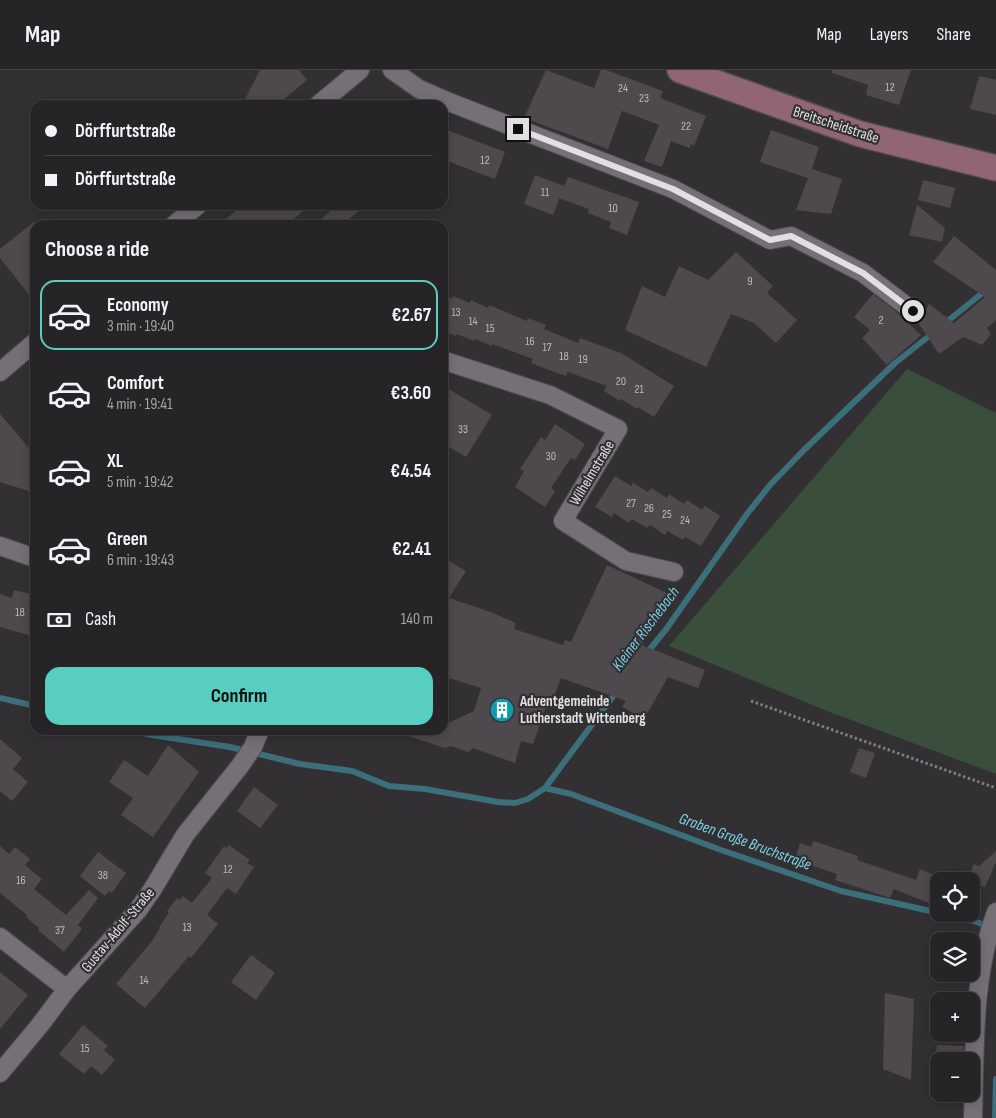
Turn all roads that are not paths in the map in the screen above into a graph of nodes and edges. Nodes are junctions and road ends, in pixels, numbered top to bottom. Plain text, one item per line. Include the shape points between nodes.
1 (360, 70) edge
2 (392, 70) edge
3 (680, 70) edge
4 (324, 100) edge
5 (445, 100) edge
6 (448, 101) edge
7 (996, 168) edge
8 (192, 210) edge
9 (180, 220) edge
10 (913, 311) dead end
11 (30, 346) edge
12 (448, 362) edge
13 (0, 372) edge
14 (0, 546) edge
15 (30, 556) edge
16 (674, 572) dead end
17 (258, 735) edge
18 (993, 921) edge
19 (0, 937) edge
20 (66, 989) junction
21 (0, 1073) edge
22 (973, 1118) edge

1 - 4 street
2 - 5 street via 419,90
3 - 7 street, Breitscheidstraße via 860,134
6 - 10 street via 673,189 770,240 791,236 863,273
8 - 9 street
11 - 13 street
12 - 16 street, Wilhelmstraße via 550,395 618,429 563,521 626,561
14 - 15 street
17 - 20 street, Gustav-Adolf-Straße via 240,766 185,835 138,910
18 - 22 street via 978,997
19 - 20 street
20 - 21 street, Gustav-Adolf-Straße

